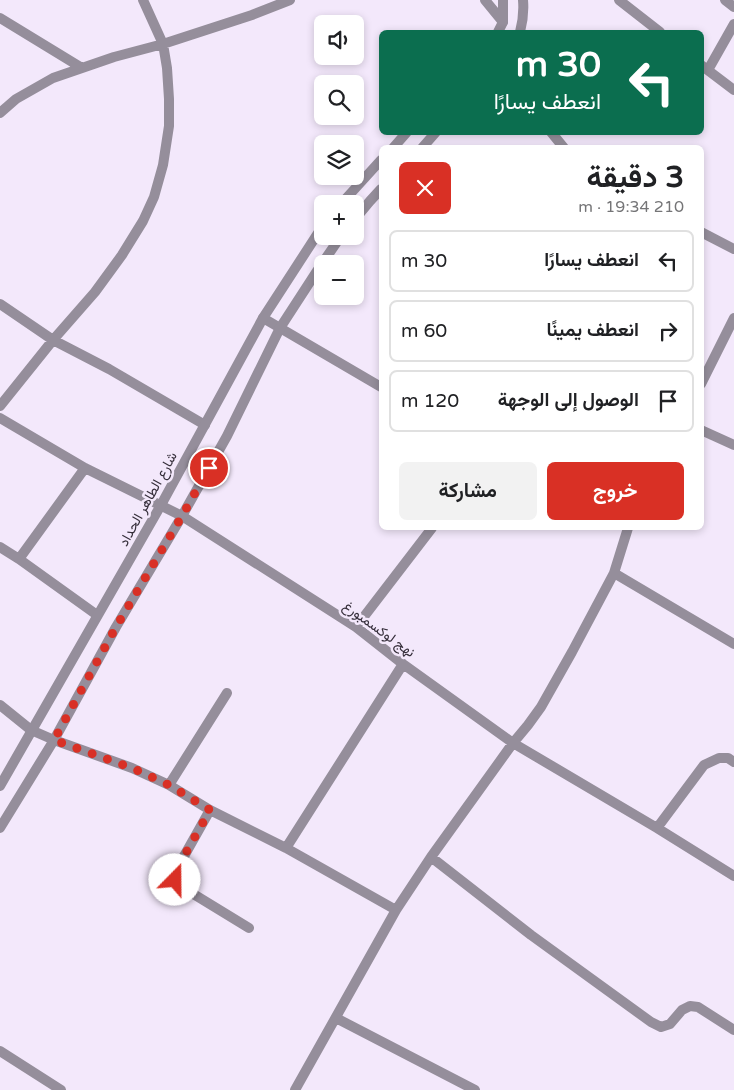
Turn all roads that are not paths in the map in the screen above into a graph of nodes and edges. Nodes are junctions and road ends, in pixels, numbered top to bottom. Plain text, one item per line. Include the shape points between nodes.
1 (144, 0) edge
2 (290, 0) edge
3 (485, 0) edge
4 (503, 0) edge
5 (523, 0) edge
6 (619, 0) edge
7 (725, 0) edge
8 (734, 7) edge
9 (0, 18) edge
10 (503, 22) junction
11 (734, 24) edge
12 (499, 30) edge
13 (521, 30) edge
14 (657, 30) edge
15 (163, 44) junction
16 (704, 67) edge
17 (82, 68) junction
18 (734, 90) edge
19 (0, 113) edge
20 (404, 135) edge
21 (433, 135) edge
22 (553, 135) edge
23 (396, 145) edge
24 (425, 145) edge
25 (562, 145) edge
26 (379, 162) edge
27 (379, 191) edge
28 (349, 195) edge
29 (364, 208) edge
30 (704, 234) edge
31 (314, 238) edge
32 (336, 245) edge
33 (734, 249) edge
34 (0, 304) edge
35 (263, 318) junction
36 (734, 318) edge
37 (280, 328) junction
38 (53, 340) junction
39 (704, 378) edge
40 (379, 386) edge
41 (0, 406) edge
42 (0, 418) edge
43 (205, 425) junction
44 (704, 431) edge
45 (734, 444) edge
46 (85, 468) junction
47 (161, 505) junction
48 (182, 516) junction
49 (430, 530) edge
50 (627, 530) edge
51 (0, 547) edge
52 (19, 559) junction
53 (614, 573) junction
54 (97, 615) junction
55 (356, 628) junction
56 (734, 644) edge
57 (404, 664) junction
58 (227, 693) dead end
59 (0, 705) edge
60 (32, 730) junction
61 (54, 740) junction
62 (513, 743) junction
63 (734, 762) edge
64 (169, 785) junction
65 (0, 786) edge
66 (210, 810) junction
67 (0, 828) edge
68 (656, 828) junction
69 (286, 848) junction
70 (431, 857) junction
71 (734, 876) edge
72 (396, 910) junction
73 (249, 928) dead end
74 (336, 1018) junction
75 (734, 1030) edge
76 (0, 1051) edge
77 (61, 1090) edge
78 (295, 1090) edge
79 (475, 1090) edge

1 - 15 street
2 - 15 street
3 - 10 street
4 - 10 street
5 - 13 street
6 - 14 street
7 - 8 street
9 - 17 street
10 - 12 street
11 - 16 street
15 - 17 street
15 - 38 street via 169,126 154,197 143,221 96,292
16 - 18 street
17 - 19 street via 53,78 16,99
20 - 23 street
21 - 24 street
22 - 25 street
26 - 28 street
27 - 29 street
30 - 33 street
31 - 35 street, شارع الطاهر الحداد
32 - 37 street
34 - 38 street
35 - 37 street
35 - 43 street, شارع الطاهر الحداد
36 - 39 street
37 - 40 street
37 - 48 street
38 - 41 street
38 - 43 street
42 - 46 street, نهج لوكسمبورغ
43 - 47 street, شارع الطاهر الحداد
44 - 45 street
46 - 47 street, نهج لوكسمبورغ
46 - 52 street
47 - 48 street, نهج لوكسمبورغ
47 - 54 street, شارع الطاهر الحداد
48 - 55 street, نهج لوكسمبورغ
48 - 61 street
49 - 55 street
50 - 53 street
51 - 52 street
52 - 54 street
53 - 56 street
53 - 62 street via 541,706
54 - 60 street, شارع الطاهر الحداد
55 - 57 street, نهج لوكسمبورغ
57 - 62 street, نهج لوكسمبورغ
57 - 69 street
58 - 64 street
59 - 60 street
60 - 61 street
60 - 65 street, شارع الطاهر الحداد
61 - 64 street
61 - 67 street
62 - 68 street, نهج لوكسمبورغ
62 - 70 street
63 - 68 street via 718,758 704,765
64 - 66 street
66 - 69 street
66 - 73 street via 174,874 175,880
68 - 71 street, نهج لوكسمبورغ
69 - 72 street
70 - 72 street
70 - 75 street via 651,1022 661,1027 670,1024 690,1006
72 - 74 street
74 - 78 street
74 - 79 street
76 - 77 street

